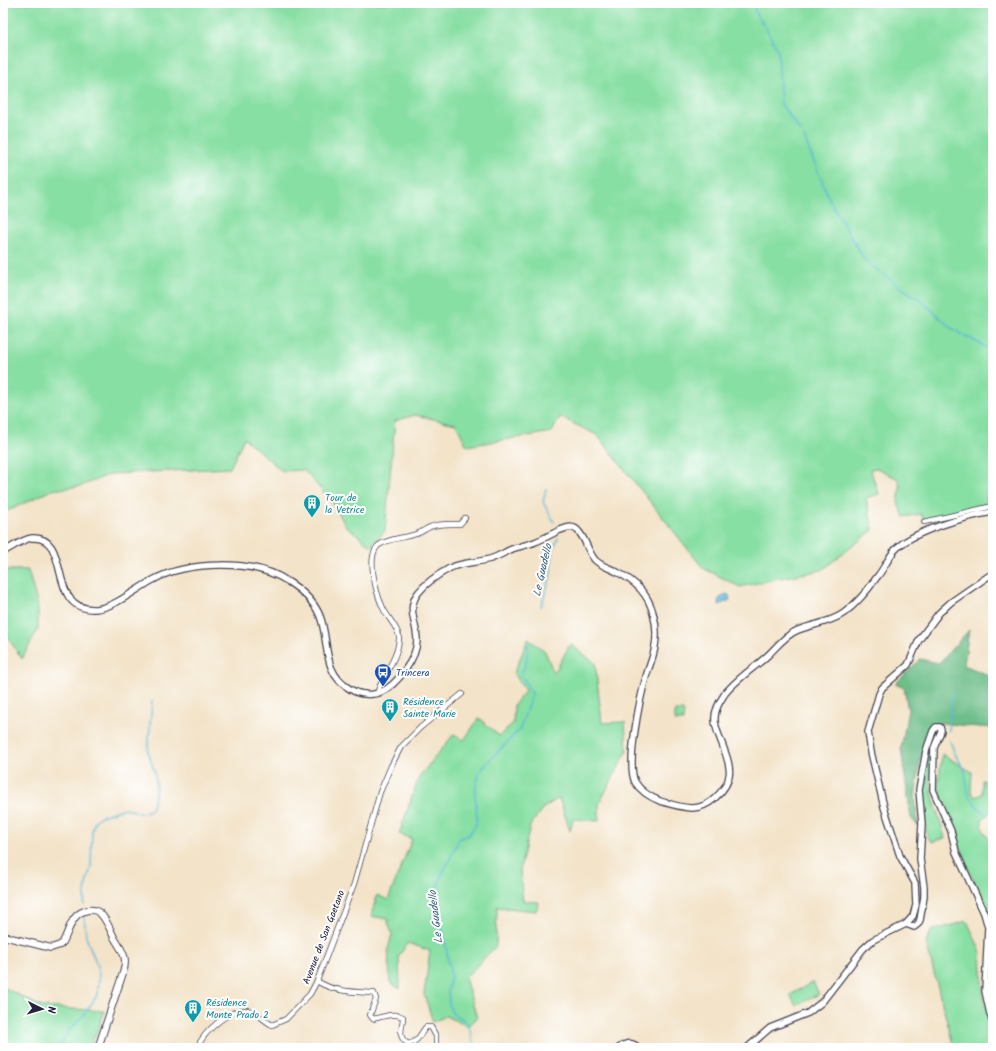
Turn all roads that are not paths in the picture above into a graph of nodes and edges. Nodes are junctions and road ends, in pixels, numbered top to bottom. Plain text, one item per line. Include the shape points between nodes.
1 (993, 506) edge
2 (993, 512) edge
3 (465, 518) dead end
4 (924, 522) dead end
5 (3, 552) edge
6 (993, 573) edge
7 (377, 694) junction
8 (462, 694) dead end
9 (906, 924) junction
10 (3, 936) edge
11 (317, 981) junction
12 (993, 1022) edge
13 (98, 1048) edge
14 (197, 1048) edge
15 (436, 1048) edge
16 (461, 1048) edge
17 (469, 1048) edge
18 (619, 1048) edge
19 (639, 1048) edge
20 (747, 1048) edge

1 - 4 street
2 - 7 street via 942,525 907,540 894,551 876,579 850,608 838,617 789,636 726,691 714,720 729,762 729,779 725,789 710,803 700,808 688,809 653,798 644,793 633,777 636,727 645,679 655,650 654,615 647,597 637,585 593,558 575,527 561,529 540,541 516,547 492,559 458,565 446,570 419,590 411,611 417,638 416,650 401,674
3 - 7 street via 460,524 430,527 418,534 391,540 374,550 372,558 375,585 387,617 399,637 395,654
5 - 7 street via 29,538 39,538 48,543 56,553 67,596 76,605 90,609 108,607 164,574 187,568 249,567 274,574 302,592 314,605 321,619 328,664 336,677 344,686 357,692 366,695
6 - 9 street via 951,602 940,613 919,640 908,665 882,688 868,732 884,807 900,856 915,883 916,905 913,916
8 - 11 street, Avenue de San Gaetano via 421,727 401,748 391,766 380,792 354,884
9 - 12 street via 914,927 918,924 924,898 920,859 922,824 919,790 926,751 933,731 940,727 941,731 934,748 933,790 988,927 985,991
9 - 20 street via 873,940 851,963 822,1002 808,1013 770,1028
10 - 13 main road via 51,948 63,942 74,917 89,910 101,913 124,954 125,962
11 - 14 street, Avenue de San Gaetano via 310,994 286,1019 272,1025 252,1011 243,1010 229,1015 215,1025
11 - 15 street via 337,990 374,993 376,999 370,1015 373,1019 395,1014 402,1016 402,1036 404,1042 409,1044 419,1039 426,1027 431,1027 436,1036
16 - 17 street
18 - 19 street via 627,1043 633,1043

